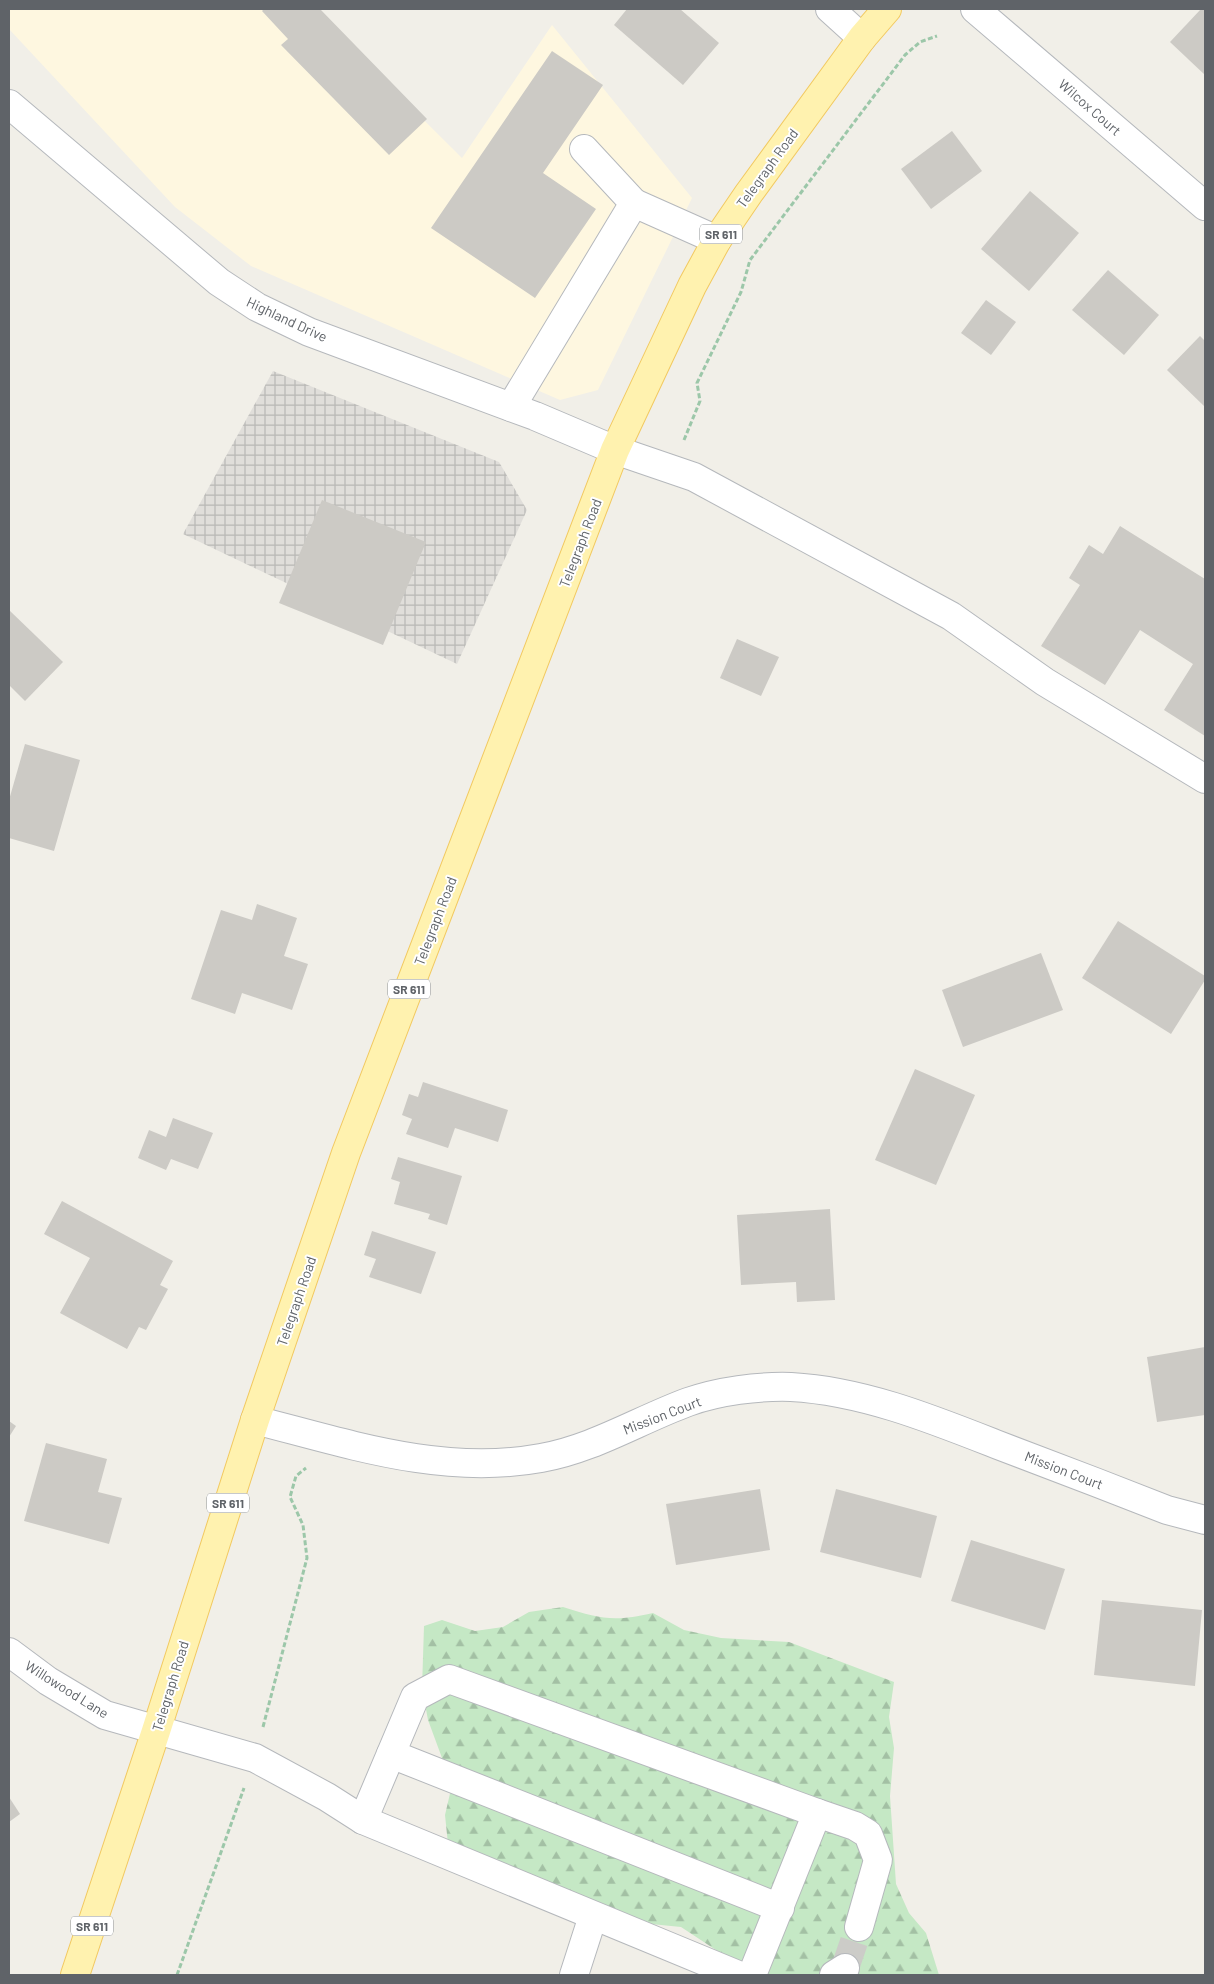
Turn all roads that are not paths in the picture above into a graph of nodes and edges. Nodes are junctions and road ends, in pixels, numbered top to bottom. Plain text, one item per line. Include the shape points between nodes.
1 (830, 9) edge
2 (887, 9) edge
3 (975, 9) edge
4 (862, 38) junction
5 (9, 104) edge
6 (584, 149) dead end
7 (634, 203) junction
8 (1205, 206) edge
9 (717, 240) junction
10 (511, 407) junction
11 (615, 450) junction
12 (1205, 779) edge
13 (254, 1420) junction
14 (1205, 1520) edge
15 (9, 1652) edge
16 (156, 1731) junction
17 (391, 1754) junction
18 (817, 1813) junction
19 (363, 1820) junction
20 (780, 1908) junction
21 (593, 1916) junction
22 (859, 1927) tunnel mouth
23 (75, 1975) edge
24 (574, 1975) edge
25 (738, 1975) edge
26 (752, 1975) edge

1 - 4 street
2 - 4 main road, Telegraph Road / SR 611
3 - 8 street, Wilcox Court
4 - 9 main road, Telegraph Road / SR 611
5 - 10 street, Highland Drive via 219,282 257,307 309,332
6 - 7 street
7 - 9 street
7 - 10 street
9 - 11 main road, Telegraph Road / SR 611
10 - 11 street, Highland Drive
11 - 12 street, Highland Drive via 694,477 951,616 1046,682
11 - 13 main road, Telegraph Road / SR 611 via 346,1154
13 - 14 street, Mission Court via 420,1460 485,1464 542,1458 585,1446 690,1402 739,1390 791,1387 841,1394 926,1417 1167,1510
13 - 16 main road, Telegraph Road / SR 611
15 - 16 street, Willowood Lane via 48,1681 105,1715
16 - 19 street, Willowood Lane via 255,1758
16 - 23 main road, Telegraph Road / SR 611
17 - 18 street via 415,1698 449,1679
17 - 19 street
17 - 20 street
18 - 20 street
18 - 22 street via 868,1834 878,1860
19 - 21 street, Willowood Lane
20 - 26 street
21 - 24 street
21 - 25 street, Willowood Lane

